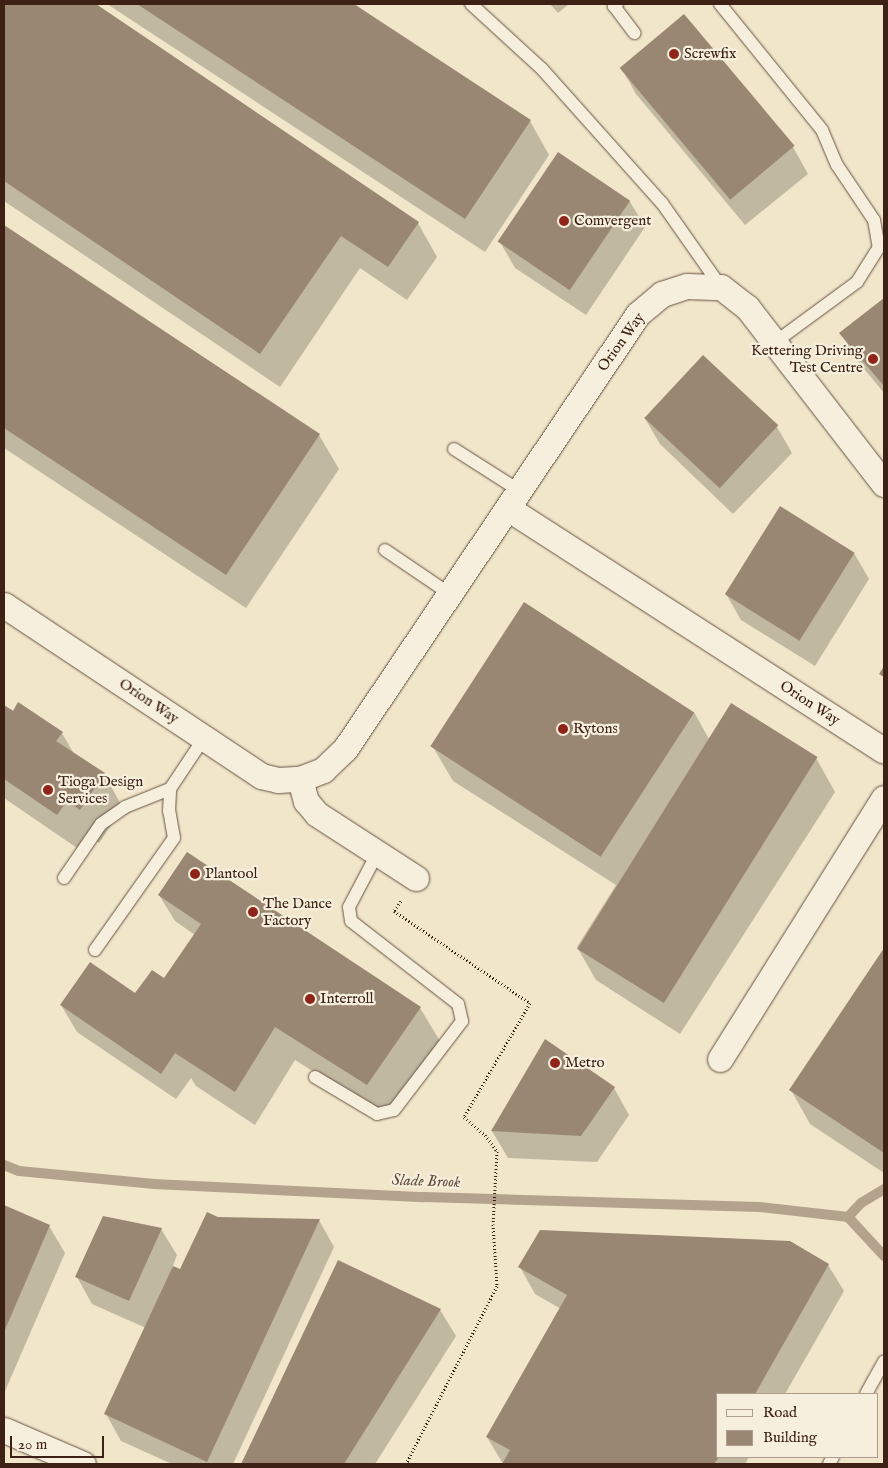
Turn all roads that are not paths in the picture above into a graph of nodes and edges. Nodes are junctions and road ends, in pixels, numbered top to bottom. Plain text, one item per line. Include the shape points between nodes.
1 (471, 4) edge
2 (617, 4) edge
3 (720, 4) edge
4 (634, 33) dead end
5 (882, 247) edge
6 (721, 287) junction
7 (774, 343) junction
8 (454, 449) dead end
9 (884, 484) edge
10 (514, 500) junction
11 (385, 550) dead end
12 (450, 594) junction
13 (4, 605) edge
14 (204, 738) junction
15 (884, 750) edge
16 (300, 780) junction
17 (170, 789) junction
18 (884, 798) edge
19 (378, 852) junction
20 (64, 878) dead end
21 (416, 878) dead end
22 (95, 950) dead end
23 (720, 1059) dead end
24 (315, 1077) dead end
25 (884, 1362) edge
26 (867, 1393) edge
27 (4, 1430) edge
28 (83, 1464) edge

1 - 6 lane via 542,69 662,203
2 - 4 lane via 614,6
3 - 5 lane via 822,130 837,165 874,220
5 - 7 lane via 856,282
6 - 7 street via 747,307
6 - 10 street, Orion Way via 687,286 662,294 638,314
7 - 9 street
8 - 10 lane
10 - 12 street, Orion Way
10 - 15 street, Orion Way
11 - 12 lane
12 - 16 street, Orion Way via 345,749 323,770
13 - 14 street, Orion Way
14 - 16 street, Orion Way via 261,776
14 - 17 lane
16 - 19 street via 306,801 317,814
17 - 20 lane via 125,808 101,824
17 - 22 lane via 169,811 174,838
18 - 23 street
19 - 21 street
19 - 24 lane via 349,907 351,921 458,1004 462,1022 394,1110 378,1114
25 - 26 lane
27 - 28 street

